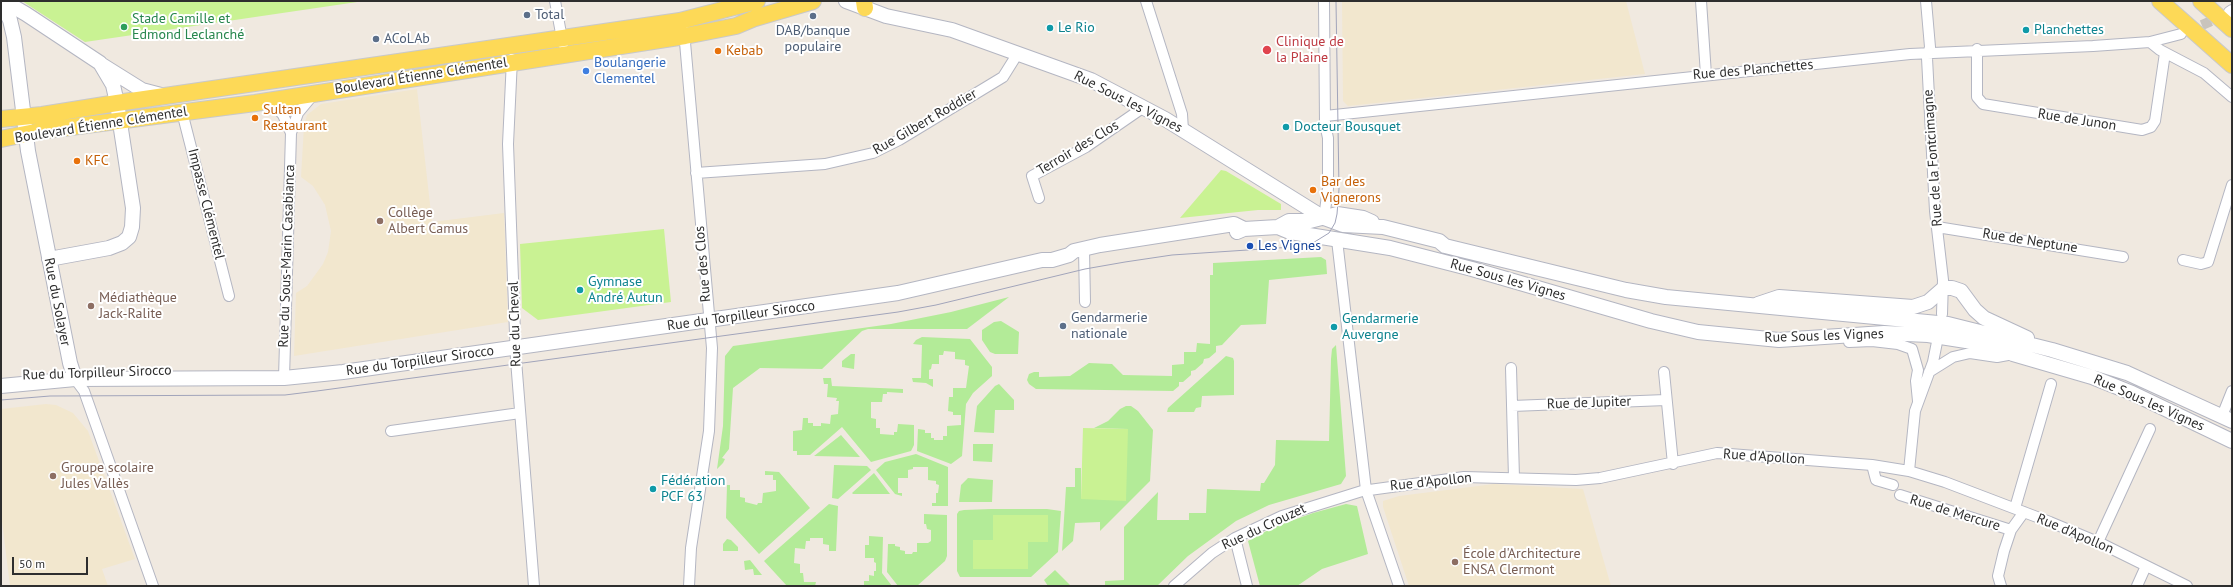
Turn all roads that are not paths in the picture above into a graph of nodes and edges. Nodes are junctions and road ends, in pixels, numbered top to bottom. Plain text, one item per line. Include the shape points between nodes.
1 (555, 1) edge
2 (757, 1) edge
3 (814, 1) edge
4 (846, 1) edge
5 (1146, 1) edge
6 (1324, 1) edge
7 (1701, 1) edge
8 (1926, 1) edge
9 (2160, 1) edge
10 (2201, 1) edge
11 (1, 2) edge
12 (794, 4) edge
13 (864, 5) edge
14 (715, 7) edge
15 (1, 9) edge
16 (683, 20) junction
17 (39, 24) junction
18 (12, 27) junction
19 (2232, 29) edge
20 (2181, 34) tunnel mouth
21 (684, 36) junction
22 (2150, 42) junction
23 (564, 46) junction
24 (1977, 49) junction
25 (1929, 52) junction
26 (1018, 53) junction
27 (2165, 53) junction
28 (511, 54) junction
29 (100, 63) junction
30 (2232, 65) edge
31 (1706, 75) junction
32 (315, 94) junction
33 (164, 96) junction
34 (2232, 97) edge
35 (270, 100) junction
36 (117, 102) junction
37 (1144, 107) junction
38 (182, 112) junction
39 (1325, 116) junction
40 (24, 117) junction
41 (1, 119) edge
42 (119, 120) junction
43 (1183, 130) junction
44 (291, 134) junction
45 (26, 135) junction
46 (1, 139) edge
47 (696, 173) junction
48 (2232, 185) edge
49 (1290, 196) junction
50 (1040, 198) dead end
51 (1324, 218) junction
52 (1284, 224) junction
53 (1383, 227) junction
54 (1937, 227) junction
55 (1337, 240) junction
56 (1079, 250) junction
57 (2124, 257) dead end
58 (49, 259) junction
59 (2183, 260) dead end
60 (1944, 288) junction
61 (229, 296) dead end
62 (1085, 302) dead end
63 (1754, 306) junction
64 (1942, 314) dead end
65 (708, 316) junction
66 (1824, 336) junction
67 (1937, 342) dead end
68 (515, 344) junction
69 (2034, 345) junction
70 (2013, 354) junction
71 (1511, 368) dead end
72 (1664, 372) dead end
73 (1929, 372) junction
74 (284, 374) junction
75 (74, 375) junction
76 (1, 376) edge
77 (2051, 384) dead end
78 (1, 386) edge
79 (2232, 391) edge
80 (1666, 400) junction
81 (1918, 401) junction
82 (1512, 406) junction
83 (520, 413) junction
84 (2227, 419) edge
85 (2150, 429) dead end
86 (391, 431) dead end
87 (2232, 441) edge
88 (1673, 464) junction
89 (1872, 465) junction
90 (1909, 472) junction
91 (1514, 478) junction
92 (1893, 485) dead end
93 (1366, 490) junction
94 (1900, 496) dead end
95 (2019, 510) junction
96 (2011, 530) junction
97 (1235, 538) junction
98 (2098, 542) junction
99 (2146, 566) junction
100 (153, 586) edge
101 (534, 586) edge
102 (689, 586) edge
103 (1174, 586) edge
104 (1247, 586) edge
105 (1399, 586) edge
106 (2001, 586) edge
107 (2137, 586) edge
108 (2187, 586) edge

1 - 23 street
2 - 14 main road, Boulevard Étienne Clémentel
3 - 12 main road, Boulevard Étienne Clémentel
4 - 13 street
5 - 43 street via 1182,114
6 - 39 street
7 - 31 street
8 - 25 street, Rue de la Fontcimagne
9 - 30 main road
10 - 19 main road
11 - 17 street via 8,3
12 - 21 main road, Boulevard Étienne Clémentel via 736,26
13 - 26 street, Rue Sous les Vignes via 915,22 952,30
14 - 16 main road, Boulevard Étienne Clémentel
15 - 18 street, Rue du Solayer via 6,12
16 - 21 street, Rue des Clos
16 - 23 main road, Boulevard Étienne Clémentel
17 - 18 street via 22,19
17 - 29 street
18 - 40 street, Rue du Solayer
20 - 22 street, Rue des Planchettes
21 - 23 main road, Boulevard Étienne Clémentel
21 - 47 street, Rue des Clos
22 - 24 street, Rue des Planchettes
22 - 27 street
23 - 28 main road, Boulevard Étienne Clémentel
24 - 25 street, Rue des Planchettes
24 - 27 street, Rue de Junon via 1977,96 1983,104 2142,130 2151,127 2155,121
25 - 31 street, Rue des Planchettes
25 - 54 street, Rue de la Fontcimagne via 1927,58
26 - 37 street, Rue Sous les Vignes via 1091,80
26 - 47 street, Rue Gilbert Roddier via 1003,77 873,153 825,164
27 - 34 street via 2196,68
28 - 32 main road, Boulevard Étienne Clémentel
28 - 33 main road, Boulevard Étienne Clémentel
28 - 68 street, Rue du Cheval via 508,144
29 - 33 street via 142,90
29 - 36 street via 113,86
31 - 39 street, Rue des Planchettes
32 - 35 main road, Boulevard Étienne Clémentel
32 - 44 street, Rue du Sous-Marin Casabianca via 298,113
33 - 36 main road, Boulevard Étienne Clémentel
35 - 38 main road, Boulevard Étienne Clémentel
35 - 44 street, Rue du Sous-Marin Casabianca via 283,115
36 - 40 main road, Boulevard Étienne Clémentel
36 - 42 street
37 - 43 street, Rue Sous les Vignes
37 - 50 street, Terroir des Clos via 1086,147 1032,176
38 - 42 main road, Boulevard Étienne Clémentel
38 - 61 street, Impasse Clémentel
39 - 51 street via 1328,138 1328,188
40 - 41 main road, Boulevard Étienne Clémentel
40 - 45 street, Rue du Solayer
42 - 45 main road, Boulevard Étienne Clémentel
42 - 58 street via 133,208 129,238 109,248
43 - 49 street, Rue Sous les Vignes
44 - 74 street, Rue du Sous-Marin Casabianca
45 - 46 main road, Boulevard Étienne Clémentel
45 - 58 street, Rue du Solayer
47 - 65 street, Rue des Clos
48 - 59 street via 2208,262 2201,264
49 - 51 street, Rue Sous les Vignes
49 - 52 street via 1294,204
51 - 52 street, Rue du Torpilleur Sirocco
51 - 53 street, Rue Sous les Vignes via 1343,225
51 - 55 street, Rue Sous les Vignes
52 - 55 street, Rue du Torpilleur Sirocco via 1290,232
52 - 56 street, Rue du Torpilleur Sirocco via 1244,229 1234,224
53 - 55 street, Rue Sous les Vignes via 1362,233 1349,233
53 - 63 street, Rue Sous les Vignes via 1439,241 1445,246 1626,290 1673,298
54 - 57 street, Rue de Neptune
54 - 60 street, Rue de la Fontcimagne
55 - 66 street, Rue Sous les Vignes via 1433,258 1611,311 1698,332 1779,340
55 - 93 street
56 - 62 street
56 - 65 street, Rue du Torpilleur Sirocco via 1062,257 931,286 837,302
58 - 75 street, Rue du Solayer
60 - 63 street via 1928,302 1913,307 1779,297
60 - 64 street, Rue de la Fontcimagne
60 - 69 street via 1961,291 1979,315 2025,335
63 - 69 street, Rue Sous les Vignes via 1934,322
65 - 68 street, Rue du Torpilleur Sirocco
65 - 102 street, Rue des Clos via 712,348 711,403 691,548
66 - 70 street, Rue Sous les Vignes via 1884,333 1928,335 1999,348
66 - 81 street via 1848,342 1898,344 1912,349 1918,370
67 - 73 street
68 - 74 street, Rue du Torpilleur Sirocco via 366,369
68 - 83 street, Rue du Cheval
69 - 84 street, Rue Sous les Vignes via 2127,373
70 - 73 street via 1997,357 1970,353 1952,357
70 - 87 street, Rue Sous les Vignes via 2092,377
71 - 82 street
72 - 80 street
73 - 81 street
74 - 75 street, Rue du Torpilleur Sirocco
75 - 76 street, Rue du Torpilleur Sirocco
75 - 78 street, Rue du Torpilleur Sirocco
75 - 100 street, Rue du Solayer via 84,391
77 - 95 street, Rue de Mercure
79 - 84 street
80 - 82 street, Rue de Jupiter
80 - 88 street
81 - 90 street
82 - 91 street
83 - 86 street
83 - 101 street, Rue du Cheval
85 - 98 street
88 - 89 street, Rue d'Apollon via 1707,455 1730,453
88 - 91 street, Rue d'Apollon via 1600,478
89 - 90 street, Rue d'Apollon
89 - 92 street, Rue de Mercure via 1876,480
90 - 95 street, Rue d'Apollon via 1945,482
91 - 93 street, Rue d'Apollon via 1464,476
93 - 97 street, Rue du Crouzet via 1314,504
93 - 105 street
94 - 96 street, Rue de Mercure
95 - 96 street, Rue de Mercure
95 - 98 street, Rue d'Apollon
96 - 106 street, Rue de Mercure via 1998,576
97 - 103 street, Rue du Crouzet via 1212,553
97 - 104 street
98 - 99 street, Rue d'Apollon
99 - 107 street
99 - 108 street, Rue d'Apollon

